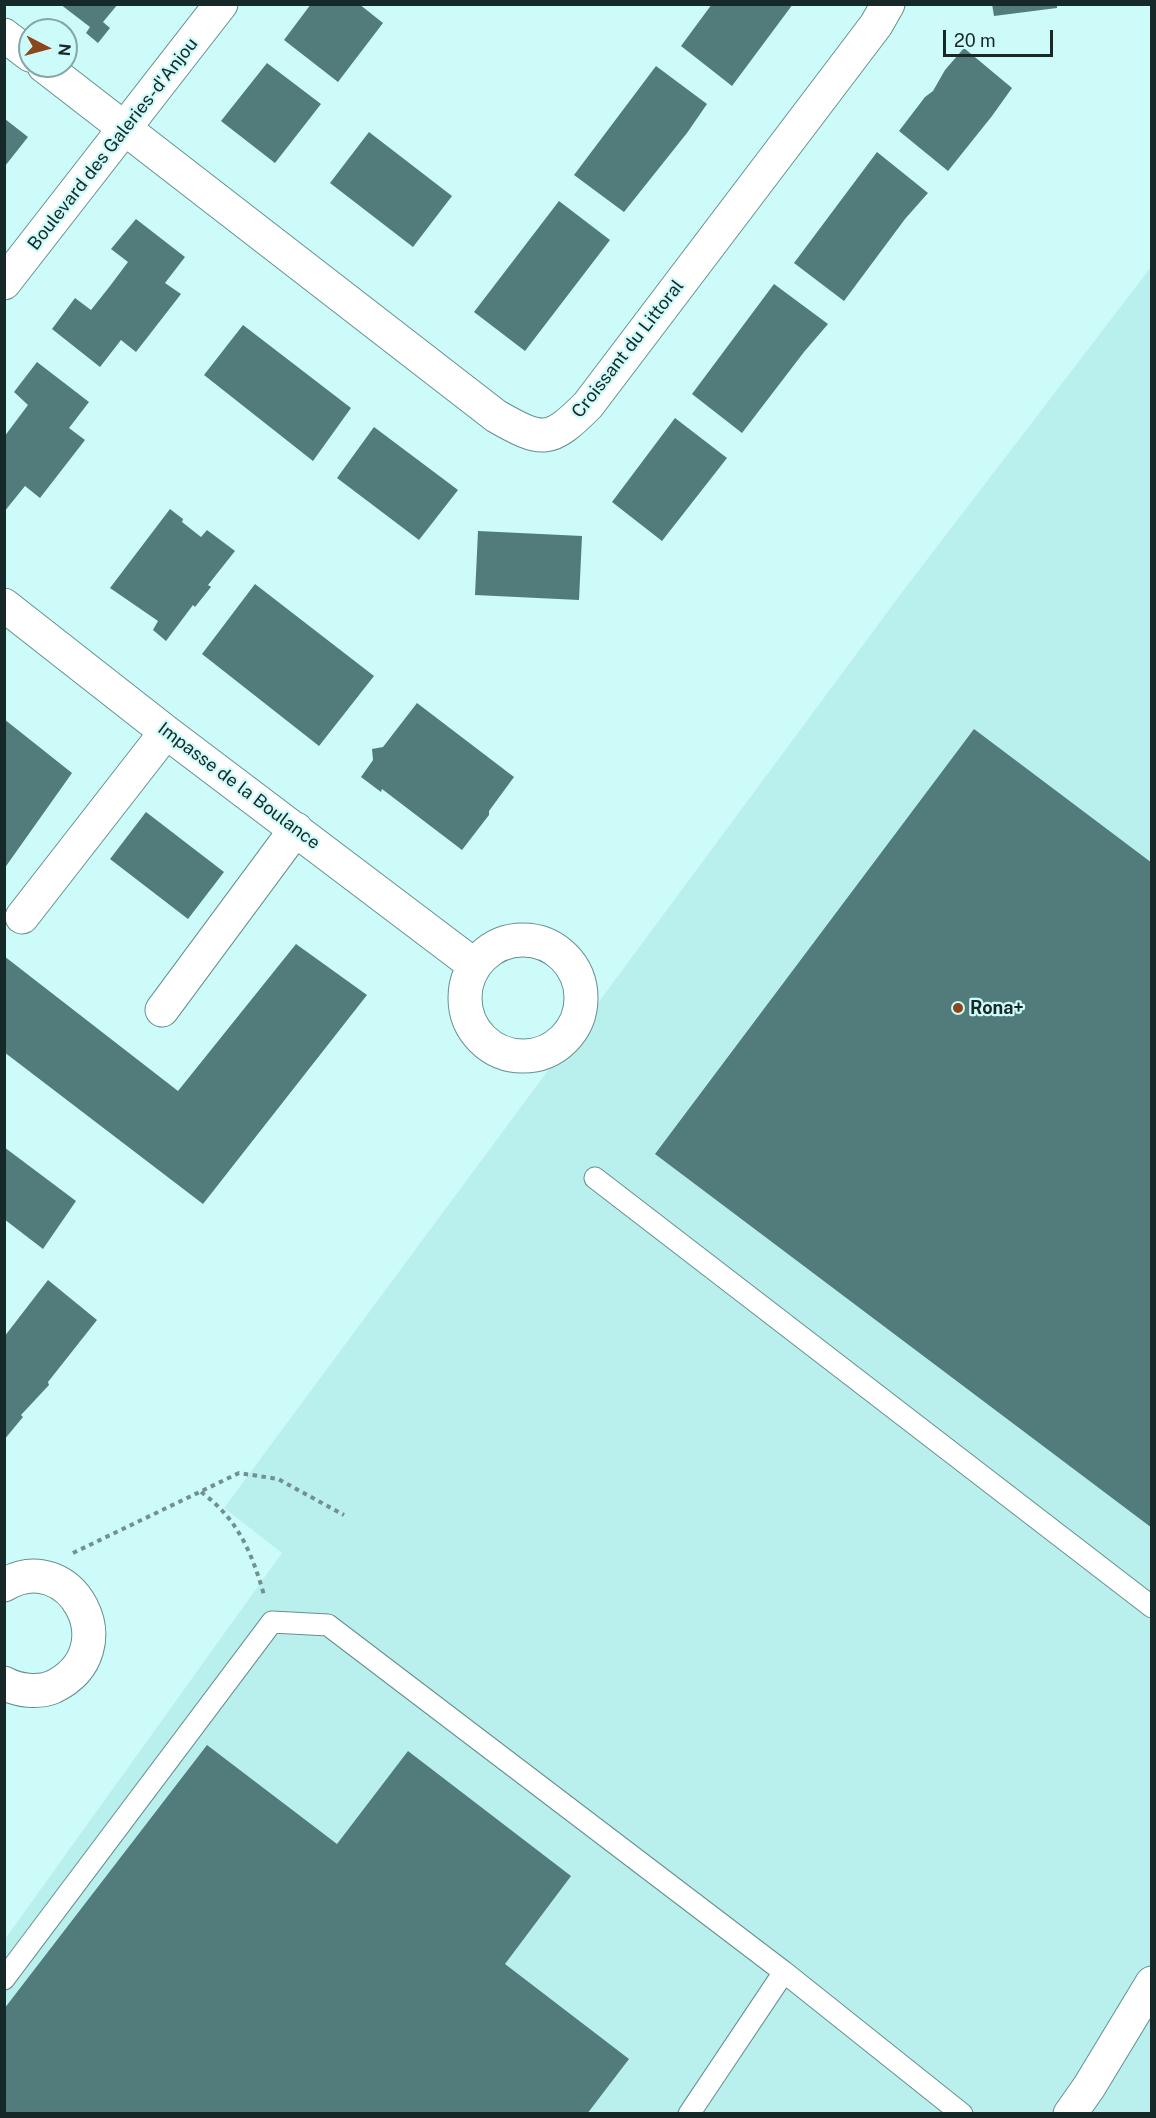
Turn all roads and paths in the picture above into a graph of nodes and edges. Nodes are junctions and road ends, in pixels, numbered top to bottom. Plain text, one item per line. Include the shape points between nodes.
1 (221, 4) edge
2 (888, 4) edge
3 (4, 35) edge
4 (18, 46) edge
5 (59, 78) edge
6 (123, 128) junction
7 (4, 283) edge
8 (4, 606) edge
9 (166, 732) junction
10 (296, 829) junction
11 (22, 917) dead end
12 (474, 965) dead end
13 (162, 1010) dead end
14 (595, 1178) dead end
15 (201, 1492) junction
16 (344, 1515) dead end
17 (48, 1578) junction
18 (4, 1585) edge
19 (1152, 1607) edge
20 (272, 1622) junction
21 (4, 1683) edge
22 (784, 1972) junction
23 (4, 1979) edge
24 (1152, 1983) edge
25 (689, 2114) edge
26 (963, 2114) edge
27 (1070, 2114) edge

1 - 6 street, Boulevard des Galeries-d'Anjou
2 - 6 street, Croissant du Littoral via 588,405 566,428 543,437 496,416
3 - 4 street
5 - 6 street, Croissant du Littoral
6 - 7 street, Boulevard des Galeries-d'Anjou
8 - 9 street, Impasse de la Boulance
9 - 10 street, Impasse de la Boulance
9 - 11 street
10 - 12 street, Impasse de la Boulance
10 - 13 street
14 - 19 lane
15 - 16 path via 239,1473 278,1479
15 - 17 path via 75,1550
15 - 20 path via 227,1516 248,1546
17 - 18 street via 29,1576
17 - 21 street via 77,1598 87,1614 88,1649 80,1666 49,1689 29,1691
20 - 22 lane via 328,1625
20 - 23 lane
22 - 25 lane
22 - 26 lane
24 - 27 street

